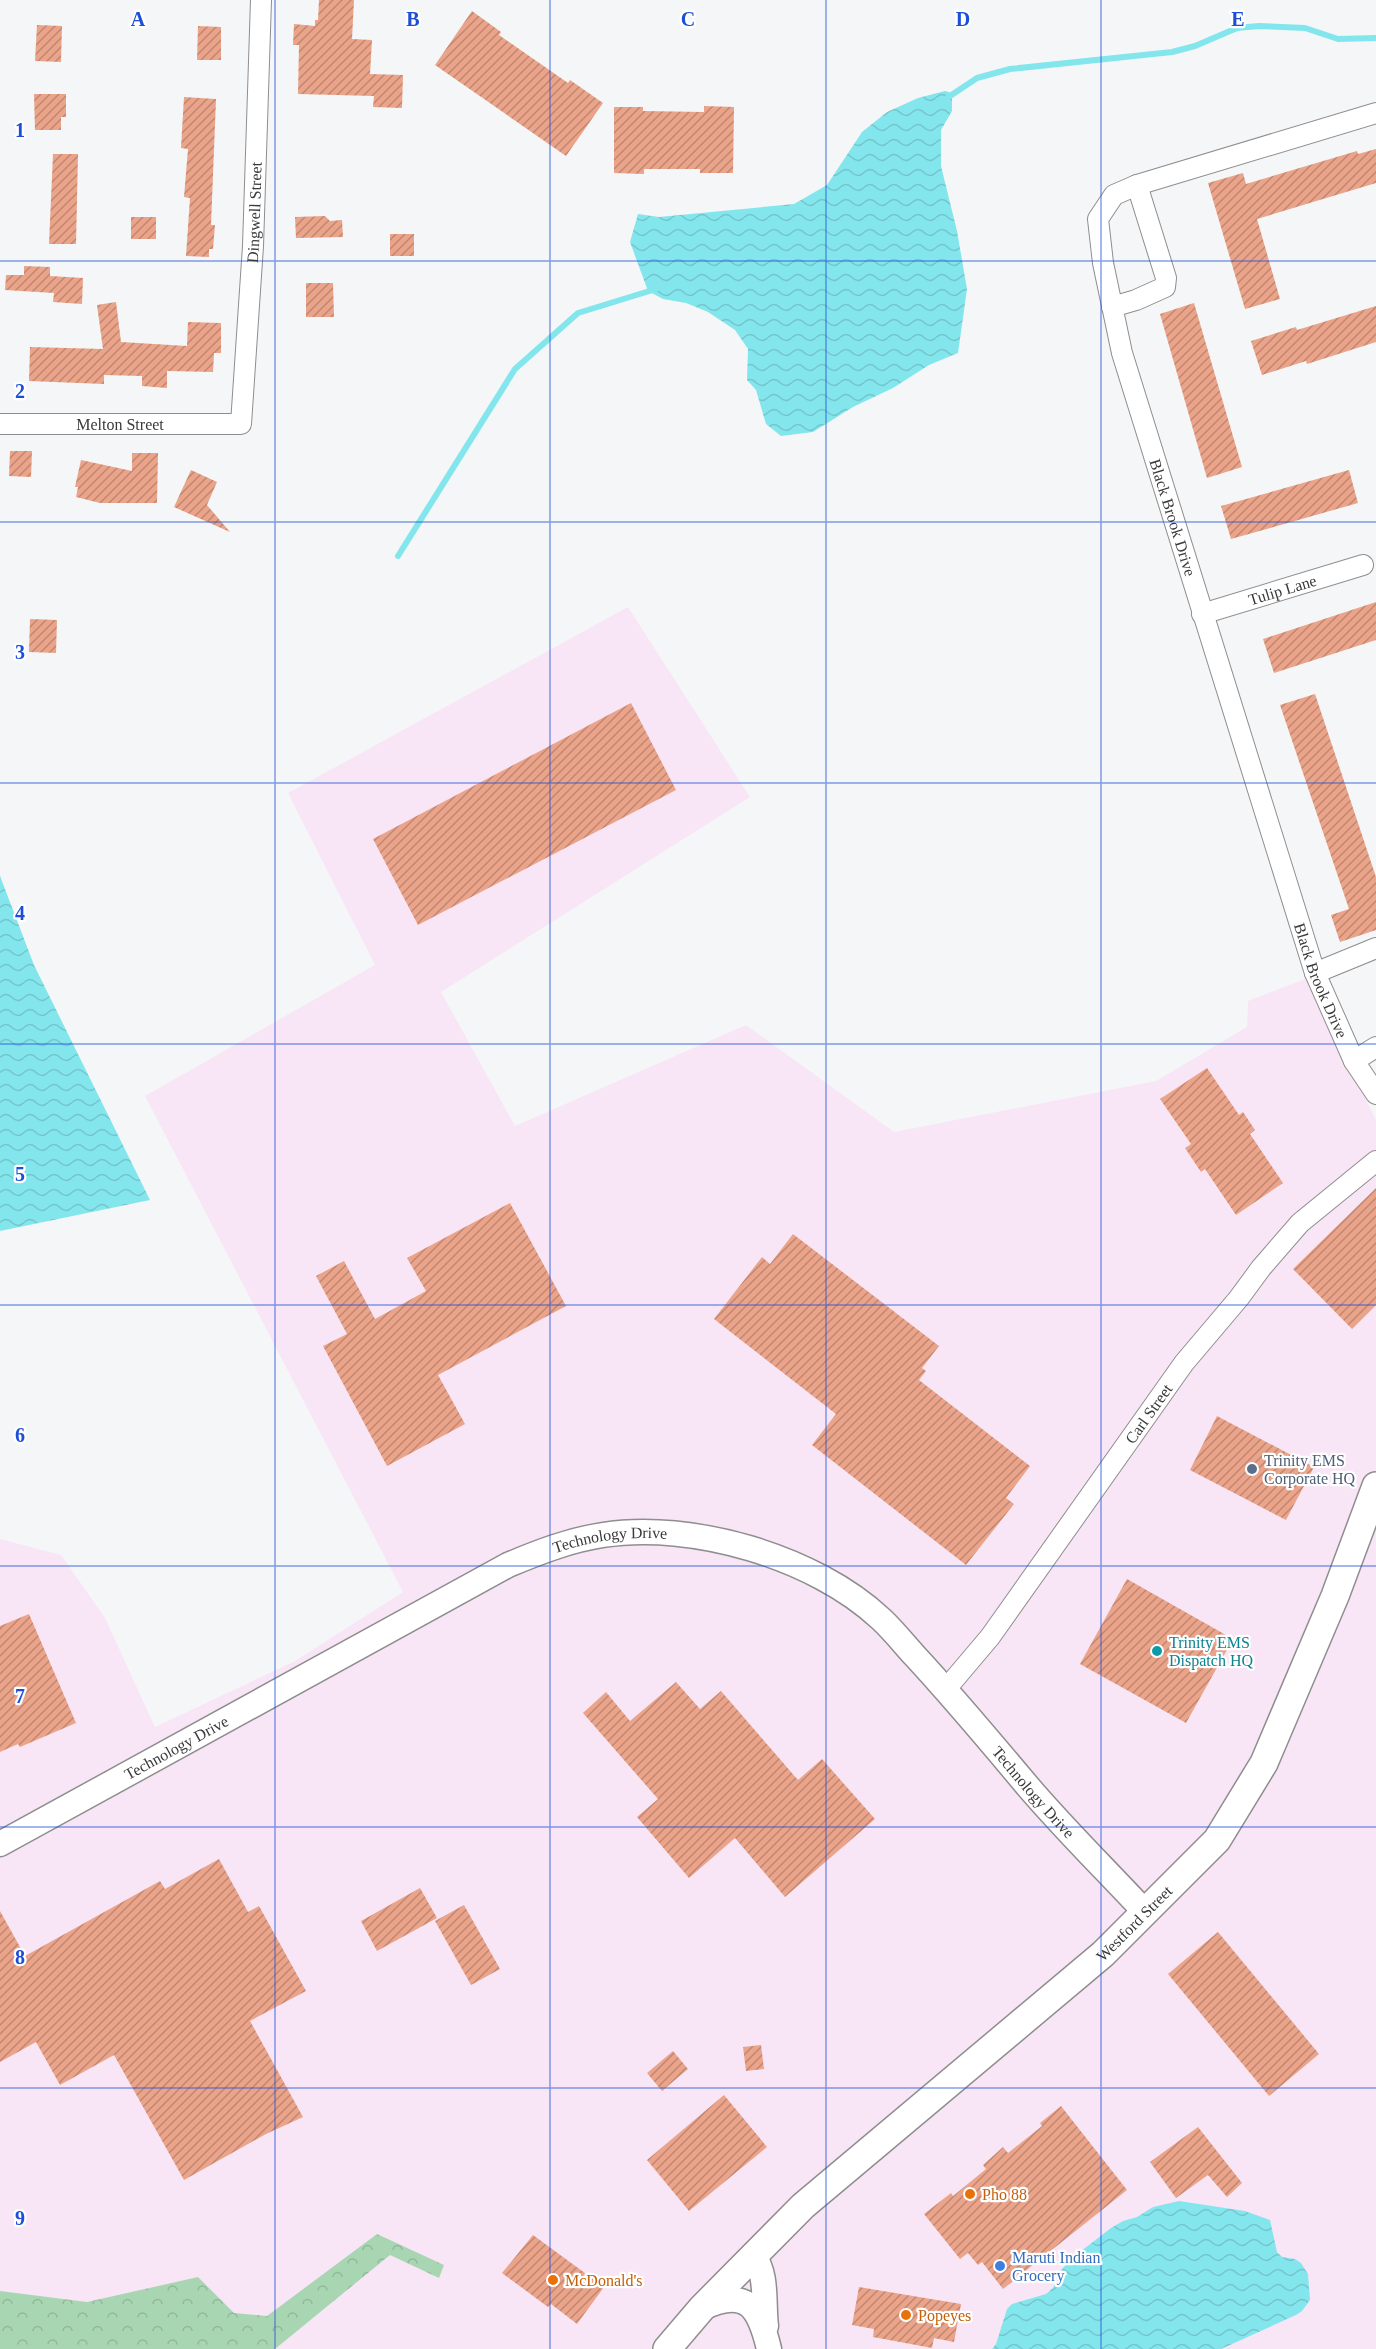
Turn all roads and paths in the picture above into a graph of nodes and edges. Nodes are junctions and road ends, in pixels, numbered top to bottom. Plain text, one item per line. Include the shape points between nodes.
1 (261, 0) edge
2 (1376, 113) edge
3 (1137, 185) junction
4 (1112, 307) junction
5 (0, 424) edge
6 (241, 424) joint
7 (1363, 565) dead end
8 (1202, 614) junction
9 (1376, 948) edge
10 (1316, 973) junction
11 (1376, 1047) edge
12 (1354, 1061) junction
13 (1376, 1094) edge
14 (1376, 1161) edge
15 (1376, 1486) edge
16 (946, 1689) junction
17 (0, 1844) edge
18 (1145, 1912) junction
19 (753, 2255) junction
20 (702, 2308) junction
21 (667, 2349) edge
22 (770, 2349) edge

1 - 6 street, Dingwell Street via 253,246
2 - 3 street, Black Brook Drive
3 - 4 street, Black Brook Drive via 1114,195 1098,219
3 - 4 street via 1166,278 1165,287
4 - 8 street, Black Brook Drive via 1122,353
5 - 6 street, Melton Street
7 - 8 street, Tulip Lane
8 - 10 street, Black Brook Drive
9 - 10 street
10 - 12 street, Black Brook Drive
11 - 12 street
12 - 13 street, Black Brook Drive
14 - 16 street, Carl Street via 1300,1223 1261,1268 1184,1363 990,1637
15 - 18 main road, Westford Street via 1335,1596 1264,1763 1217,1840
16 - 17 street, Technology Drive via 880,1618 834,1585 790,1562 706,1537 603,1534 555,1546 508,1564
16 - 18 street, Technology Drive via 1029,1788
18 - 19 main road, Westford Street via 1103,1954 803,2206
19 - 20 main road, Westford Street
19 - 22 street via 763,2276
20 - 21 main road, Westford Street
20 - 22 street via 726,2300 747,2302 757,2312

